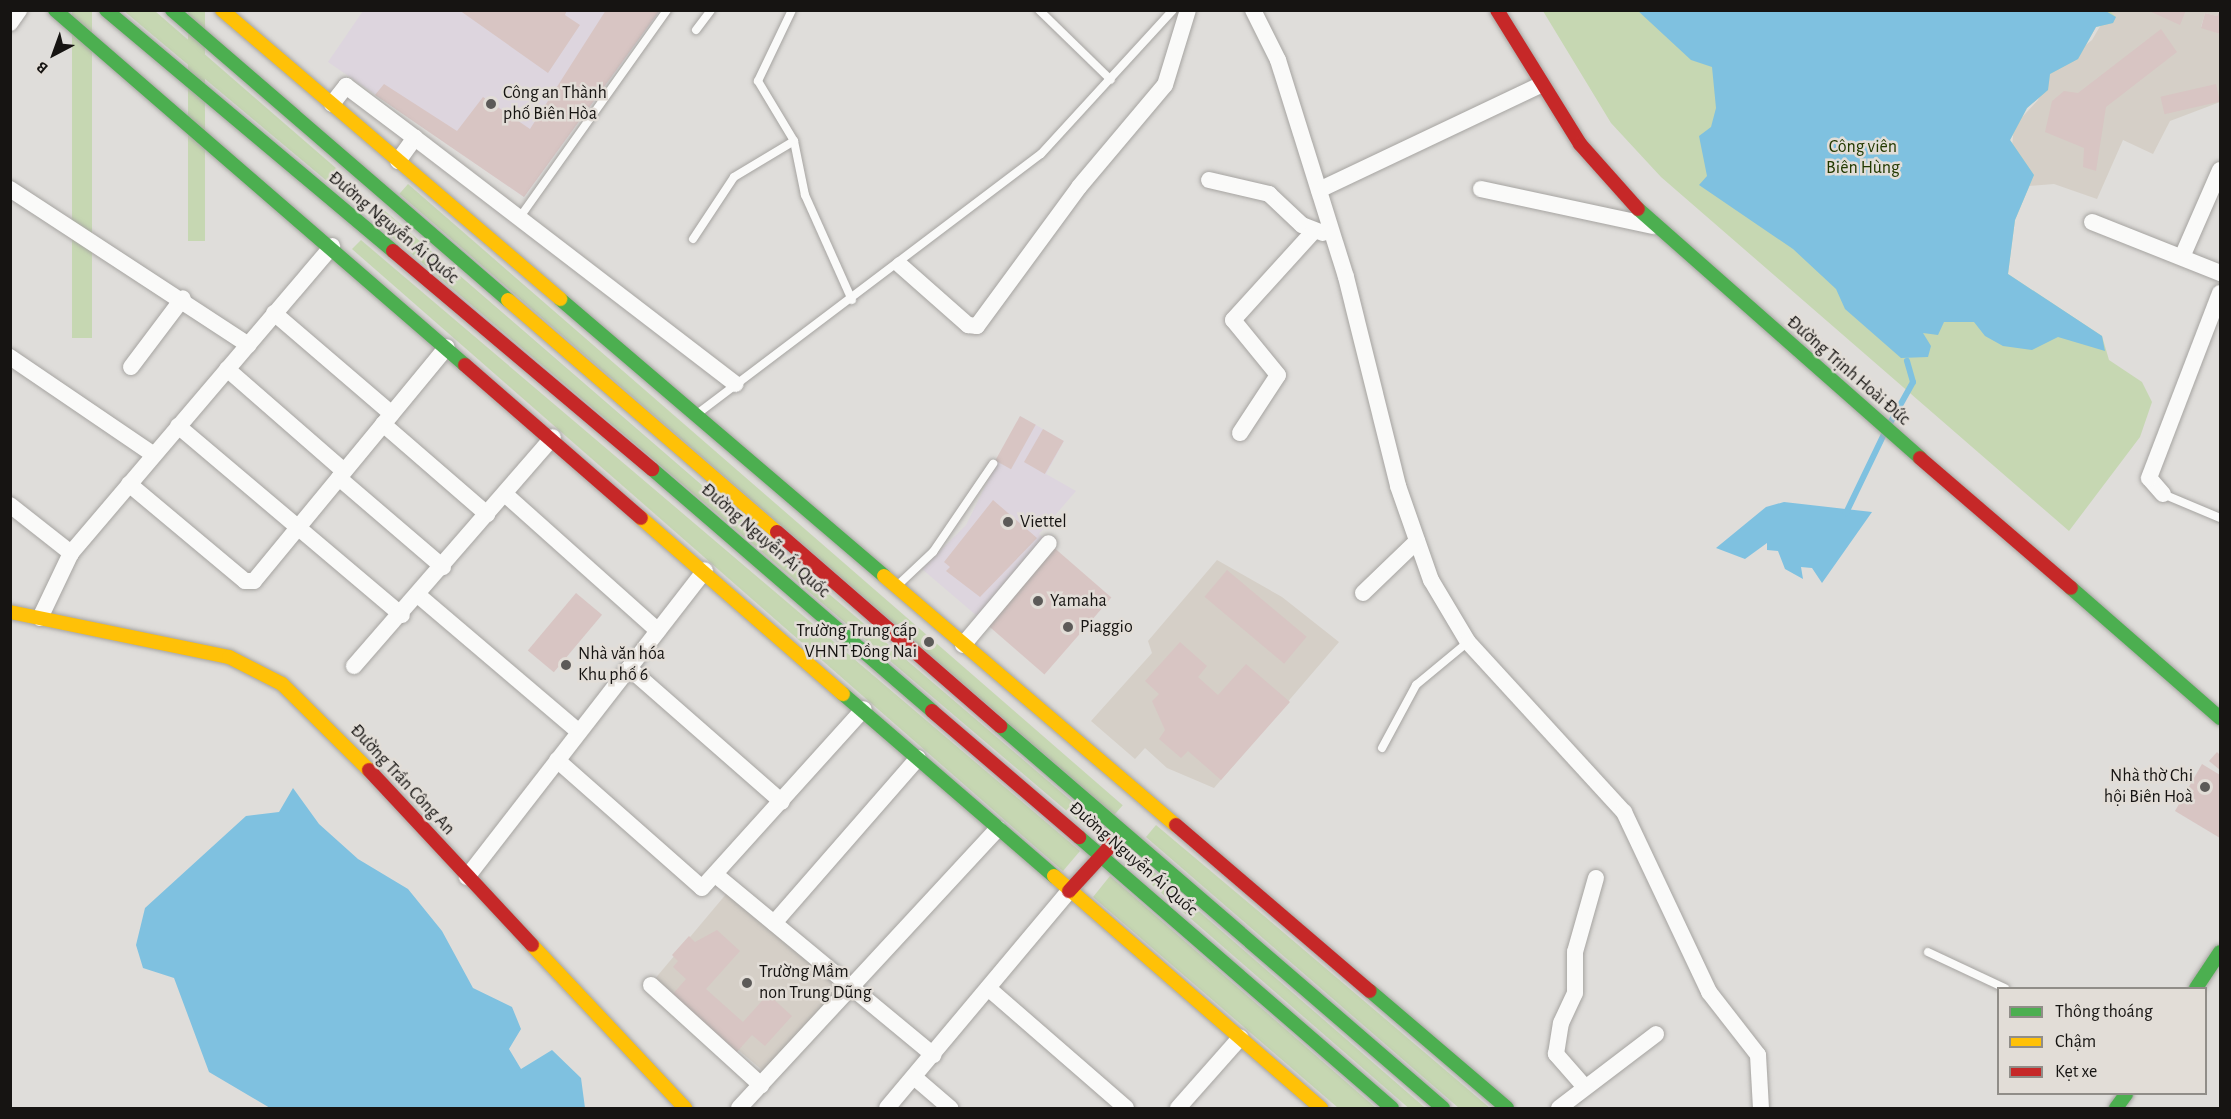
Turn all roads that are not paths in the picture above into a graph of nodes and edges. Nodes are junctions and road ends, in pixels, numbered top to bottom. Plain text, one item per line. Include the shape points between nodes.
1 (19, 10) edge
2 (55, 10) edge
3 (106, 10) edge
4 (172, 10) edge
5 (222, 10) edge
6 (668, 10) edge
7 (711, 10) edge
8 (792, 10) edge
9 (1039, 10) edge
10 (1173, 10) edge
11 (1188, 10) edge
12 (1253, 10) edge
13 (1497, 10) edge
14 (10, 23) edge
15 (696, 30) dead end
16 (1112, 80) junction
17 (1540, 85) junction
18 (332, 104) junction
19 (415, 138) junction
20 (794, 141) junction
21 (398, 161) junction
22 (2220, 170) edge
23 (1209, 180) dead end
24 (10, 189) edge
25 (377, 189) junction
26 (1481, 189) dead end
27 (1319, 190) junction
28 (520, 217) junction
29 (2092, 222) dead end
30 (1653, 226) junction
31 (342, 232) junction
32 (1313, 232) junction
33 (1333, 234) junction
34 (693, 239) dead end
35 (2182, 257) junction
36 (900, 265) junction
37 (2220, 273) edge
38 (2220, 293) edge
39 (183, 298) junction
40 (852, 300) junction
41 (274, 313) junction
42 (248, 345) junction
43 (447, 347) junction
44 (10, 357) edge
45 (131, 367) dead end
46 (227, 369) junction
47 (736, 384) junction
48 (697, 414) junction
49 (388, 419) junction
50 (178, 426) junction
51 (1240, 433) dead end
52 (552, 437) junction
53 (154, 455) junction
54 (993, 464) dead end
55 (342, 475) junction
56 (129, 484) junction
57 (505, 494) junction
58 (2163, 494) joint
59 (10, 505) edge
60 (487, 514) junction
61 (2220, 518) edge
62 (299, 527) junction
63 (1417, 541) junction
64 (1049, 543) dead end
65 (71, 553) junction
66 (443, 567) junction
67 (705, 570) junction
68 (896, 587) junction
69 (1363, 593) dead end
70 (418, 595) junction
71 (10, 612) edge
72 (402, 615) junction
73 (40, 618) junction
74 (658, 631) junction
75 (1468, 642) junction
76 (963, 645) junction
77 (354, 666) dead end
78 (629, 668) junction
79 (864, 709) junction
80 (2220, 718) edge
81 (579, 732) junction
82 (1382, 748) dead end
83 (918, 758) junction
84 (557, 760) junction
85 (782, 802) junction
86 (1148, 804) junction
87 (998, 828) junction
88 (1123, 831) junction
89 (1102, 855) junction
90 (717, 876) junction
91 (467, 877) junction
92 (1596, 878) dead end
93 (1069, 891) junction
94 (774, 923) junction
95 (1928, 952) dead end
96 (2220, 952) edge
97 (651, 985) dead end
98 (851, 987) junction
99 (2003, 987) edge
100 (2197, 987) edge
101 (988, 988) junction
102 (1656, 1034) dead end
103 (1240, 1038) junction
104 (933, 1055) junction
105 (914, 1077) junction
106 (761, 1085) junction
107 (1584, 1086) junction
108 (2125, 1095) edge
109 (685, 1108) edge
110 (739, 1108) edge
111 (887, 1108) edge
112 (950, 1108) edge
113 (1126, 1108) edge
114 (1178, 1108) edge
115 (1321, 1108) edge
116 (1392, 1108) edge
117 (1443, 1108) edge
118 (1507, 1108) edge
119 (1559, 1108) edge
120 (1761, 1108) edge
121 (2116, 1108) edge

1 - 14 street
2 - 31 main road, Đường Nguyễn Ái Quốc
3 - 31 main road, Đường Nguyễn Ái Quốc
4 - 25 main road, Đường Nguyễn Ái Quốc
5 - 18 main road
6 - 28 lane
7 - 15 lane
8 - 20 lane via 758,81
9 - 16 lane
10 - 16 lane
11 - 36 street via 1165,85 1079,187 977,326 968,325
12 - 27 street via 1278,60
13 - 17 main road, Đường Trịnh Hoài Đức
16 - 36 lane via 1041,154
17 - 27 street
17 - 30 main road, Đường Trịnh Hoài Đức via 1580,144
18 - 19 street via 346,86
18 - 21 main road
19 - 21 street
19 - 28 street
20 - 34 lane via 739,173
20 - 40 lane via 805,195
21 - 25 main road
21 - 48 main road
22 - 35 street
23 - 32 street via 1269,194
24 - 39 street
25 - 31 main road
25 - 88 main road, Đường Nguyễn Ái Quốc
26 - 30 street
27 - 33 street
28 - 47 street
29 - 35 street
30 - 80 main road, Đường Trịnh Hoài Đức
31 - 41 street
31 - 43 main road, Đường Nguyễn Ái Quốc
31 - 89 main road, Đường Nguyễn Ái Quốc
32 - 33 street
32 - 51 street via 1233,320 1278,375
33 - 63 street
35 - 37 street
36 - 40 lane
38 - 58 street via 2150,478
39 - 42 street
39 - 45 street
40 - 47 lane
41 - 42 street
41 - 49 street
42 - 46 street
43 - 49 street
43 - 52 main road, Đường Nguyễn Ái Quốc
44 - 53 street
46 - 50 street
46 - 55 street
47 - 48 lane
48 - 68 main road
49 - 55 street
49 - 60 street
50 - 53 street
50 - 62 street
52 - 57 street
52 - 67 main road, Đường Nguyễn Ái Quốc
53 - 56 street
54 - 68 lane via 933,552
55 - 62 street
55 - 66 street
56 - 62 street via 248,582
56 - 65 street
57 - 60 street
57 - 74 street
58 - 61 lane
59 - 65 street
60 - 66 street
62 - 72 street
63 - 69 street
63 - 75 street via 1431,580
64 - 76 street
65 - 73 street
66 - 70 street
67 - 74 street
67 - 79 main road, Đường Nguyễn Ái Quốc
68 - 76 main road
70 - 72 street
70 - 81 street
71 - 73 main road, Đường Trần Công An
72 - 77 street
73 - 91 main road, Đường Trần Công An via 229,657 258,670 306,704
74 - 78 street
75 - 82 lane via 1416,685
75 - 120 street via 1624,812 1709,992 1758,1055
76 - 86 main road
78 - 81 street
78 - 85 street
79 - 83 main road, Đường Nguyễn Ái Quốc
79 - 85 street
81 - 84 street
83 - 87 main road, Đường Nguyễn Ái Quốc
83 - 94 street
84 - 90 street via 696,885 708,886
84 - 91 street
85 - 90 street
86 - 88 main road
86 - 118 main road
87 - 93 main road, Đường Nguyễn Ái Quốc
87 - 98 street
88 - 89 main road
88 - 117 main road, Đường Nguyễn Ái Quốc
89 - 93 main road
89 - 116 main road, Đường Nguyễn Ái Quốc
90 - 94 street
91 - 109 main road, Đường Trần Công An
92 - 107 street via 1575,952 1575,993 1561,1023 1556,1054
93 - 101 street
93 - 103 main road, Đường Nguyễn Ái Quốc
94 - 98 street
95 - 99 lane
96 - 100 main road
97 - 106 street
98 - 104 street
98 - 106 street
101 - 104 street
101 - 113 street
102 - 107 street
103 - 114 street
103 - 115 main road, Đường Nguyễn Ái Quốc
104 - 105 street
105 - 111 street
105 - 112 street
106 - 110 street
107 - 119 street
108 - 121 main road

